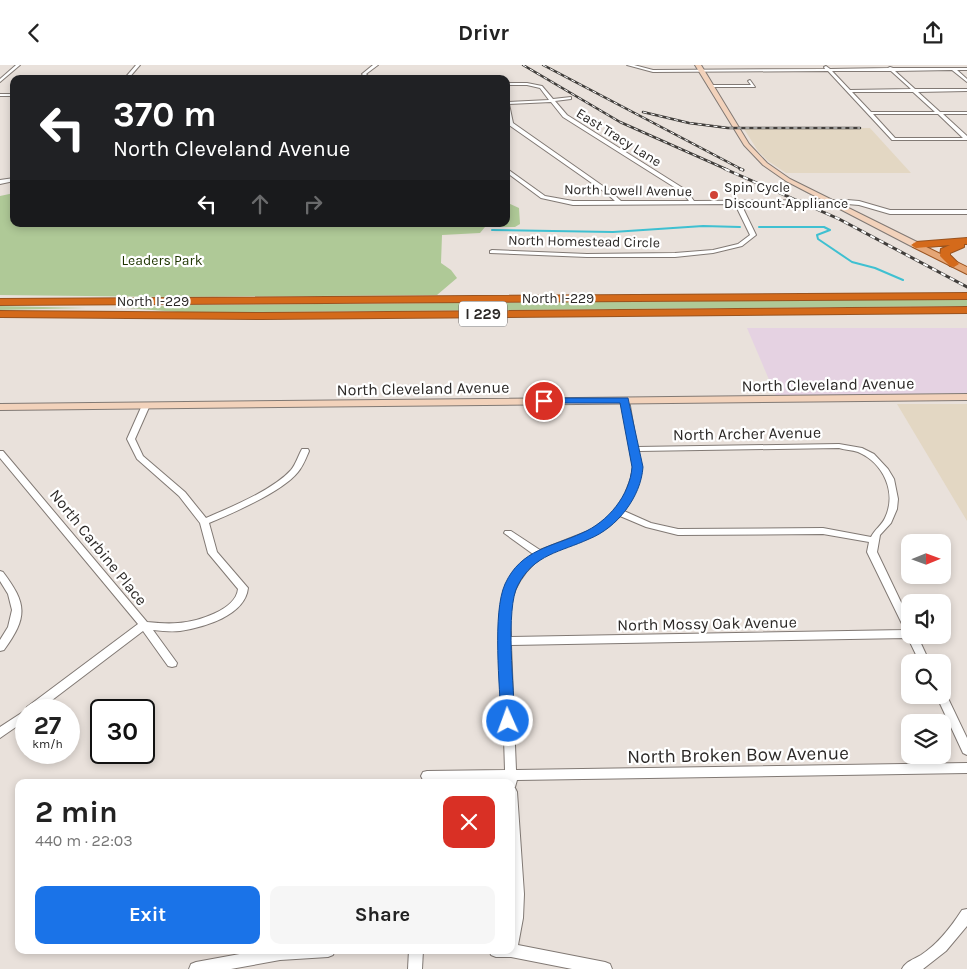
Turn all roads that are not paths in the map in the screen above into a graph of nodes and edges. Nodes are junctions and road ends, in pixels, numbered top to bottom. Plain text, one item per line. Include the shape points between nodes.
1 (18, 65) edge
2 (138, 65) edge
3 (376, 65) edge
4 (628, 65) edge
5 (761, 65) edge
6 (824, 65) edge
7 (886, 65) edge
8 (947, 65) edge
9 (699, 68) edge
10 (828, 69) junction
11 (891, 69) junction
12 (952, 69) junction
13 (967, 69) edge
14 (765, 70) junction
15 (129, 75) edge
16 (365, 75) edge
17 (0, 81) edge
18 (750, 81) dead end
19 (967, 81) edge
20 (510, 84) edge
21 (710, 86) junction
22 (914, 90) junction
23 (967, 90) edge
24 (848, 91) junction
25 (569, 99) dead end
26 (553, 101) junction
27 (510, 103) edge
28 (870, 113) junction
29 (939, 113) junction
30 (967, 113) edge
31 (510, 122) edge
32 (510, 127) edge
33 (515, 127) junction
34 (967, 139) edge
35 (510, 172) edge
36 (736, 202) junction
37 (831, 202) junction
38 (620, 203) junction
39 (693, 203) junction
40 (967, 212) edge
41 (965, 244) edge
42 (919, 246) junction
43 (492, 252) dead end
44 (954, 264) junction
45 (967, 271) edge
46 (967, 295) edge
47 (0, 302) edge
48 (967, 310) edge
49 (0, 314) edge
50 (967, 397) edge
51 (624, 401) junction
52 (146, 405) junction
53 (1, 408) edge
54 (634, 449) junction
55 (305, 451) dead end
56 (0, 453) edge
57 (618, 513) junction
58 (204, 522) junction
59 (508, 533) dead end
60 (873, 541) junction
61 (540, 554) junction
62 (0, 575) edge
63 (901, 612) edge
64 (144, 625) junction
65 (901, 633) edge
66 (505, 641) junction
67 (0, 647) edge
68 (172, 663) dead end
69 (46, 699) edge
70 (945, 704) edge
71 (15, 722) edge
72 (0, 733) edge
73 (967, 750) edge
74 (967, 768) edge
75 (427, 776) dead end
76 (510, 778) edge
77 (515, 850) edge
78 (967, 915) edge
79 (515, 929) edge
80 (515, 951) edge
81 (275, 954) edge
82 (416, 954) edge
83 (196, 969) edge
84 (415, 969) edge
85 (605, 969) edge
86 (909, 969) edge

1 - 17 street
2 - 15 street
3 - 16 street
4 - 9 street via 653,71
5 - 14 street
6 - 10 street
7 - 11 street
8 - 12 street
9 - 14 street
9 - 21 street
10 - 11 street
10 - 14 street
10 - 24 street
11 - 12 street
11 - 22 street
12 - 13 street
12 - 19 street
18 - 21 street via 754,86
20 - 26 street, East Tracy Lane via 535,85
21 - 37 street via 759,159 788,180
22 - 23 street
22 - 24 street
22 - 29 street
24 - 28 street
25 - 26 street
26 - 27 street
26 - 39 street, East Tracy Lane via 565,116 684,191
28 - 29 street
28 - 34 street via 894,139
29 - 30 street
29 - 34 street
31 - 33 street
32 - 33 street
33 - 38 street via 608,191
35 - 38 street, North Lowell Avenue via 536,193 552,200
36 - 37 street, North Lowell Avenue
36 - 39 street, North Lowell Avenue
36 - 43 street, North Homestead Circle via 753,235 746,244 735,248 624,257
37 - 40 street, North Lowell Avenue via 860,203 890,212
37 - 42 street
38 - 39 street, North Lowell Avenue
41 - 42 highway
41 - 44 highway via 945,251
42 - 44 main road
44 - 45 main road
46 - 47 highway, North I-229 / I 229
48 - 49 highway, North I-229 / I 229 via 254,316
50 - 51 street, North Cleveland Avenue
51 - 52 street, North Cleveland Avenue
51 - 54 street
52 - 53 street, North Cleveland Avenue
52 - 58 street via 130,439 140,457 182,494
54 - 57 street via 637,477
54 - 60 street, North Archer Avenue via 839,446 860,450 875,458 894,488 895,500 888,521
55 - 58 street via 297,468 283,481
56 - 64 street, North Carbine Place
57 - 60 street via 678,532 824,531
57 - 61 street via 587,536
58 - 64 street via 212,553 243,588 240,603 200,623 177,627
59 - 61 street
60 - 63 street via 872,552
61 - 66 street via 511,585 505,610
62 - 67 street via 12,590 18,609 13,629
64 - 68 street, North Carbine Place
64 - 69 street
65 - 66 street, North Mossy Oak Avenue
66 - 76 street
70 - 73 street
71 - 72 street
74 - 76 street, North Broken Bow Avenue
75 - 76 street, North Broken Bow Avenue
77 - 79 street via 518,894
78 - 86 street via 951,939 919,965
80 - 85 street
81 - 83 street
82 - 84 street

